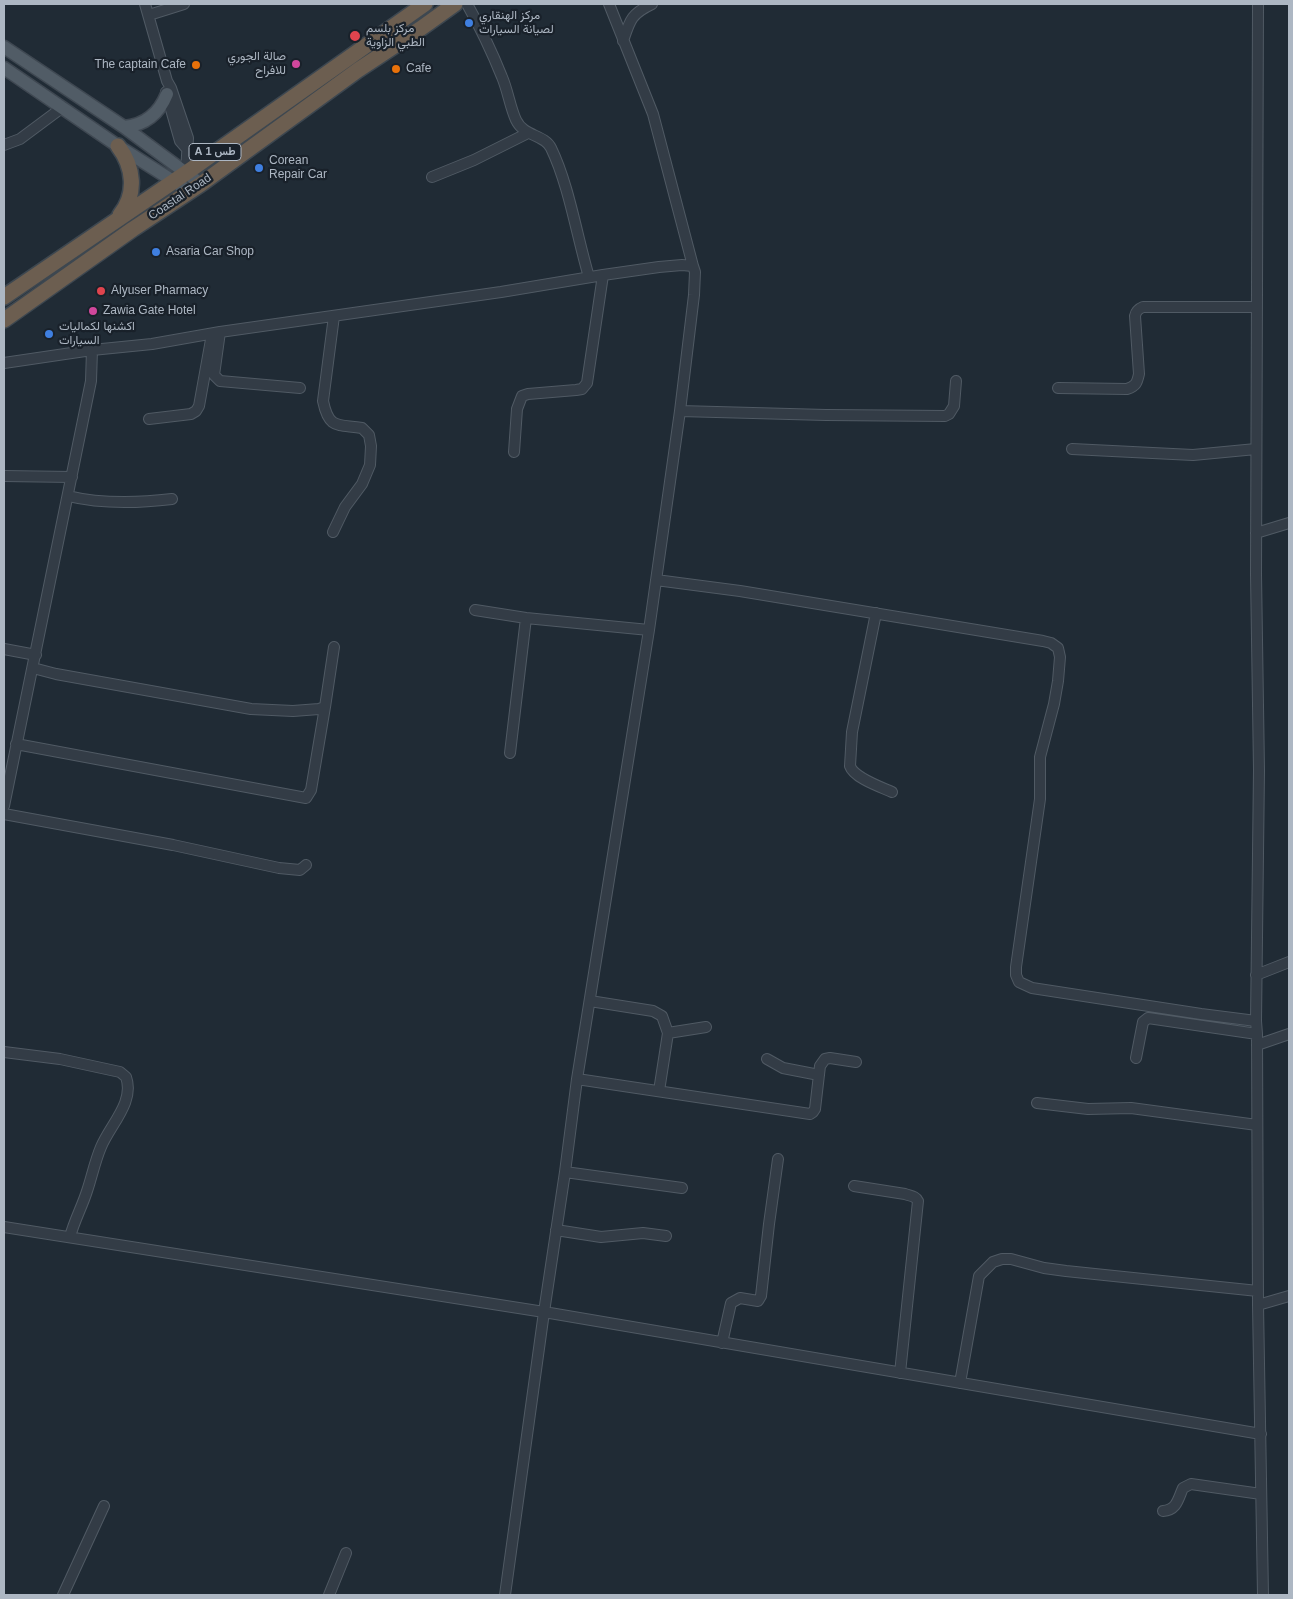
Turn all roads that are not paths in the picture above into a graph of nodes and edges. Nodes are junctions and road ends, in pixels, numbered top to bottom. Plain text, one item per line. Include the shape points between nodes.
1 (145, 4) edge
2 (184, 4) edge
3 (454, 4) edge
4 (467, 4) edge
5 (609, 4) edge
6 (652, 4) edge
7 (1258, 4) edge
8 (417, 6) edge
9 (149, 16) junction
10 (624, 41) junction
11 (4, 47) edge
12 (4, 68) edge
13 (167, 88) junction
14 (63, 108) junction
15 (124, 127) junction
16 (528, 133) junction
17 (4, 145) edge
18 (118, 146) junction
19 (186, 173) junction
20 (432, 177) dead end
21 (173, 181) junction
22 (195, 188) junction
23 (116, 220) junction
24 (693, 266) junction
25 (603, 274) junction
26 (588, 277) junction
27 (4, 297) edge
28 (1257, 307) junction
29 (334, 316) junction
30 (4, 320) edge
31 (216, 333) junction
32 (92, 350) junction
33 (4, 363) edge
34 (956, 382) dead end
35 (300, 388) dead end
36 (1058, 388) dead end
37 (680, 411) junction
38 (149, 419) dead end
39 (1072, 449) dead end
40 (1256, 449) junction
41 (514, 452) dead end
42 (4, 476) edge
43 (72, 477) junction
44 (68, 496) junction
45 (172, 499) dead end
46 (1289, 524) edge
47 (333, 532) dead end
48 (1256, 533) junction
49 (656, 580) junction
50 (475, 610) dead end
51 (876, 613) junction
52 (526, 618) junction
53 (649, 630) junction
54 (334, 648) dead end
55 (4, 649) edge
56 (36, 655) junction
57 (33, 668) junction
58 (325, 707) junction
59 (16, 744) junction
60 (510, 753) dead end
61 (9, 755) edge
62 (6, 783) edge
63 (892, 792) dead end
64 (4, 806) edge
65 (4, 814) edge
66 (306, 865) dead end
67 (1289, 962) edge
68 (1256, 975) junction
69 (590, 1000) junction
70 (1256, 1021) junction
71 (706, 1027) dead end
72 (668, 1033) junction
73 (1257, 1034) junction
74 (1289, 1034) edge
75 (1257, 1045) junction
76 (4, 1052) edge
77 (1136, 1058) dead end
78 (767, 1059) dead end
79 (856, 1062) dead end
80 (819, 1075) junction
81 (577, 1079) junction
82 (659, 1091) junction
83 (1037, 1103) dead end
84 (1257, 1125) junction
85 (778, 1159) dead end
86 (565, 1172) junction
87 (854, 1186) dead end
88 (682, 1188) dead end
89 (4, 1227) edge
90 (556, 1230) junction
91 (666, 1236) dead end
92 (70, 1238) junction
93 (1258, 1291) junction
94 (1289, 1296) edge
95 (1258, 1305) junction
96 (544, 1312) junction
97 (722, 1343) junction
98 (900, 1373) junction
99 (960, 1383) junction
100 (1261, 1434) junction
101 (1262, 1494) junction
102 (104, 1506) dead end
103 (1163, 1511) dead end
104 (346, 1553) dead end
105 (63, 1595) edge
106 (329, 1595) edge
107 (505, 1595) edge
108 (1262, 1595) edge

1 - 9 street
2 - 9 street
3 - 22 highway, Coastal Road / A 1 طس
4 - 16 street via 502,77 512,111
5 - 10 street
6 - 10 street via 640,9 630,21
7 - 28 street
8 - 19 highway, Coastal Road / A 1 طس
9 - 13 street
10 - 24 street via 653,114
11 - 15 main road
12 - 14 main road
13 - 15 main road via 159,109 147,120
13 - 19 street via 180,141 187,149
14 - 17 street via 20,139
14 - 18 main road
15 - 19 main road
16 - 20 street
16 - 26 street via 540,137 550,146 567,195
18 - 21 main road
18 - 23 highway via 129,163 132,183 128,203
19 - 21 highway, Coastal Road / A 1 طس
19 - 22 main road
21 - 22 main road
21 - 23 highway, Coastal Road / A 1 طس
22 - 30 highway, Coastal Road / A 1 طس
23 - 27 highway, Coastal Road / A 1 طس
24 - 25 street
24 - 37 street via 694,295
25 - 26 street
25 - 41 street via 587,383 576,390 522,396 517,409
26 - 29 street
28 - 36 street via 1139,309 1135,316 1139,374 1133,387
28 - 40 street
29 - 31 street
29 - 47 street via 323,401 325,414 339,426 362,428 369,435 372,446 370,465 362,484 345,507
31 - 32 street
31 - 35 street via 214,372 220,381
31 - 38 street via 196,411
32 - 33 street
32 - 43 street via 92,381
34 - 37 street via 954,406 945,416
37 - 49 street
39 - 40 street via 1193,455
40 - 48 street
42 - 43 street
43 - 44 street
44 - 45 street via 110,501
44 - 56 street
46 - 48 street
48 - 68 street
49 - 51 street
49 - 53 street
50 - 52 street
51 - 63 street via 852,732 850,766 852,772
51 - 70 street via 1043,641 1058,648 1058,681 1040,757 1040,799 1016,967 1019,982 1032,988
52 - 53 street
52 - 60 street
53 - 69 street
54 - 58 street
55 - 56 street
56 - 57 street
57 - 58 street via 252,709 293,711
57 - 59 street
58 - 59 street via 311,790 306,798
59 - 61 street
61 - 62 street
62 - 64 street
65 - 66 street via 279,868 300,870
67 - 68 street
68 - 70 street
69 - 72 street via 652,1011 662,1016
69 - 81 street
70 - 73 street
71 - 72 street
72 - 82 street
73 - 75 street
73 - 77 street via 1148,1018 1144,1022
74 - 75 street
75 - 84 street
76 - 92 street via 60,1059 126,1076 128,1088 123,1107 100,1149
78 - 80 street via 783,1068
79 - 80 street via 826,1059 820,1066
80 - 82 street via 815,1109 810,1114
81 - 82 street
81 - 86 street
83 - 84 street via 1088,1109 1131,1108
84 - 93 street
85 - 97 street via 761,1296 758,1301 740,1298 731,1303
86 - 88 street
86 - 90 street
87 - 98 street via 905,1194 918,1201
89 - 92 street
90 - 91 street via 600,1237 643,1233
90 - 96 street
92 - 96 street
93 - 95 street
93 - 99 street via 1066,1271 1002,1259 993,1262 979,1276
94 - 95 street
95 - 100 street
96 - 97 street
96 - 107 street
97 - 98 street
98 - 99 street
99 - 100 street
100 - 101 street
101 - 103 street via 1186,1484 1174,1507
101 - 108 street
102 - 105 street
104 - 106 street

